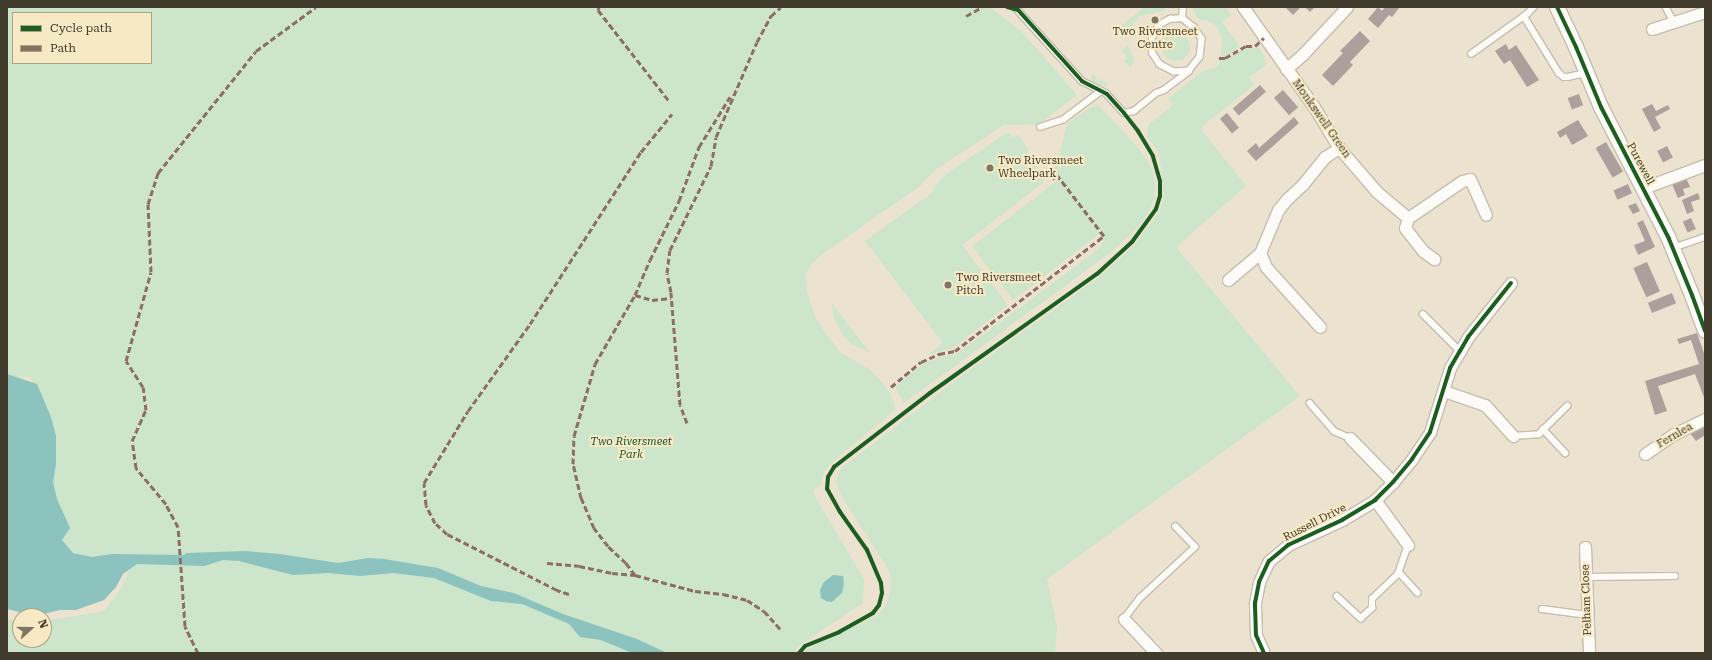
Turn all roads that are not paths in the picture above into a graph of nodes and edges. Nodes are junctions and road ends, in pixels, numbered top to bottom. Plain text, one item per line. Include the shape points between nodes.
1 (1183, 7) edge
2 (1242, 7) edge
3 (1347, 7) edge
4 (1534, 7) edge
5 (1557, 7) edge
6 (1666, 7) edge
7 (1017, 9) edge
8 (1705, 12) edge
9 (1524, 16) junction
10 (1182, 18) junction
11 (1674, 22) junction
12 (1652, 29) dead end
13 (1471, 54) dead end
14 (1286, 69) junction
15 (1189, 72) junction
16 (1586, 72) junction
17 (1101, 91) junction
18 (1040, 127) dead end
19 (1340, 148) junction
20 (1705, 165) edge
21 (1643, 188) junction
22 (1486, 215) dead end
23 (1408, 218) junction
24 (1705, 237) edge
25 (1673, 249) junction
26 (1260, 253) junction
27 (1434, 259) dead end
28 (1228, 280) dead end
29 (1511, 283) dead end
30 (1423, 314) dead end
31 (1320, 327) dead end
32 (1705, 331) edge
33 (1460, 351) junction
34 (1444, 391) junction
35 (1310, 403) dead end
36 (1568, 406) dead end
37 (1705, 419) edge
38 (1543, 429) junction
39 (1512, 436) joint
40 (1350, 438) joint
41 (1565, 453) dead end
42 (1645, 454) dead end
43 (1393, 482) junction
44 (1375, 500) junction
45 (1176, 527) dead end
46 (1408, 545) joint
47 (1586, 547) dead end
48 (1399, 572) junction
49 (1675, 576) dead end
50 (1586, 577) junction
51 (1418, 593) dead end
52 (1338, 596) dead end
53 (1542, 609) dead end
54 (1588, 615) junction
55 (1124, 620) joint
56 (1156, 653) edge
57 (1264, 653) edge
58 (1589, 653) edge

1 - 10 lane
2 - 14 street, Monkswell Green
3 - 14 street, Monkswell Green
4 - 9 lane
5 - 16 street, Purewell
6 - 11 lane
7 - 17 lane via 1082,81
8 - 11 street
9 - 13 lane
9 - 16 lane via 1559,73 1568,77
10 - 15 lane via 1202,39 1200,57
10 - 15 lane via 1170,19 1159,25 1152,38 1152,53 1160,65 1174,72
11 - 12 street
14 - 19 street, Monkswell Green
15 - 17 lane via 1134,111 1124,113
16 - 21 street, Purewell via 1615,137
17 - 18 lane via 1064,119
19 - 23 street, Monkswell Green via 1376,192
19 - 26 street via 1325,157 1278,210
20 - 21 street
21 - 25 street, Purewell
22 - 23 street via 1470,179 1462,181
23 - 27 street via 1405,228 1423,251
24 - 25 lane
25 - 32 street, Purewell
26 - 28 street
26 - 31 street via 1266,267
29 - 33 street, Russell Drive
30 - 33 lane
33 - 34 street, Russell Drive via 1450,368
34 - 39 street via 1485,405
34 - 43 street, Russell Drive via 1430,432
35 - 40 lane via 1334,431
36 - 38 lane
37 - 42 street, Fernlea via 1674,434
38 - 39 lane via 1539,434
38 - 41 lane
40 - 43 street
43 - 44 street, Russell Drive
44 - 46 street
44 - 57 street, Russell Drive via 1342,520 1288,545 1269,561 1259,582 1255,603 1256,635
45 - 55 lane via 1195,547 1140,598
46 - 48 lane
47 - 50 street, Pelham Close
48 - 51 lane
48 - 52 lane via 1372,599 1372,608 1361,618
49 - 50 lane
50 - 54 street, Pelham Close
53 - 54 lane
54 - 58 street, Pelham Close
55 - 56 street

